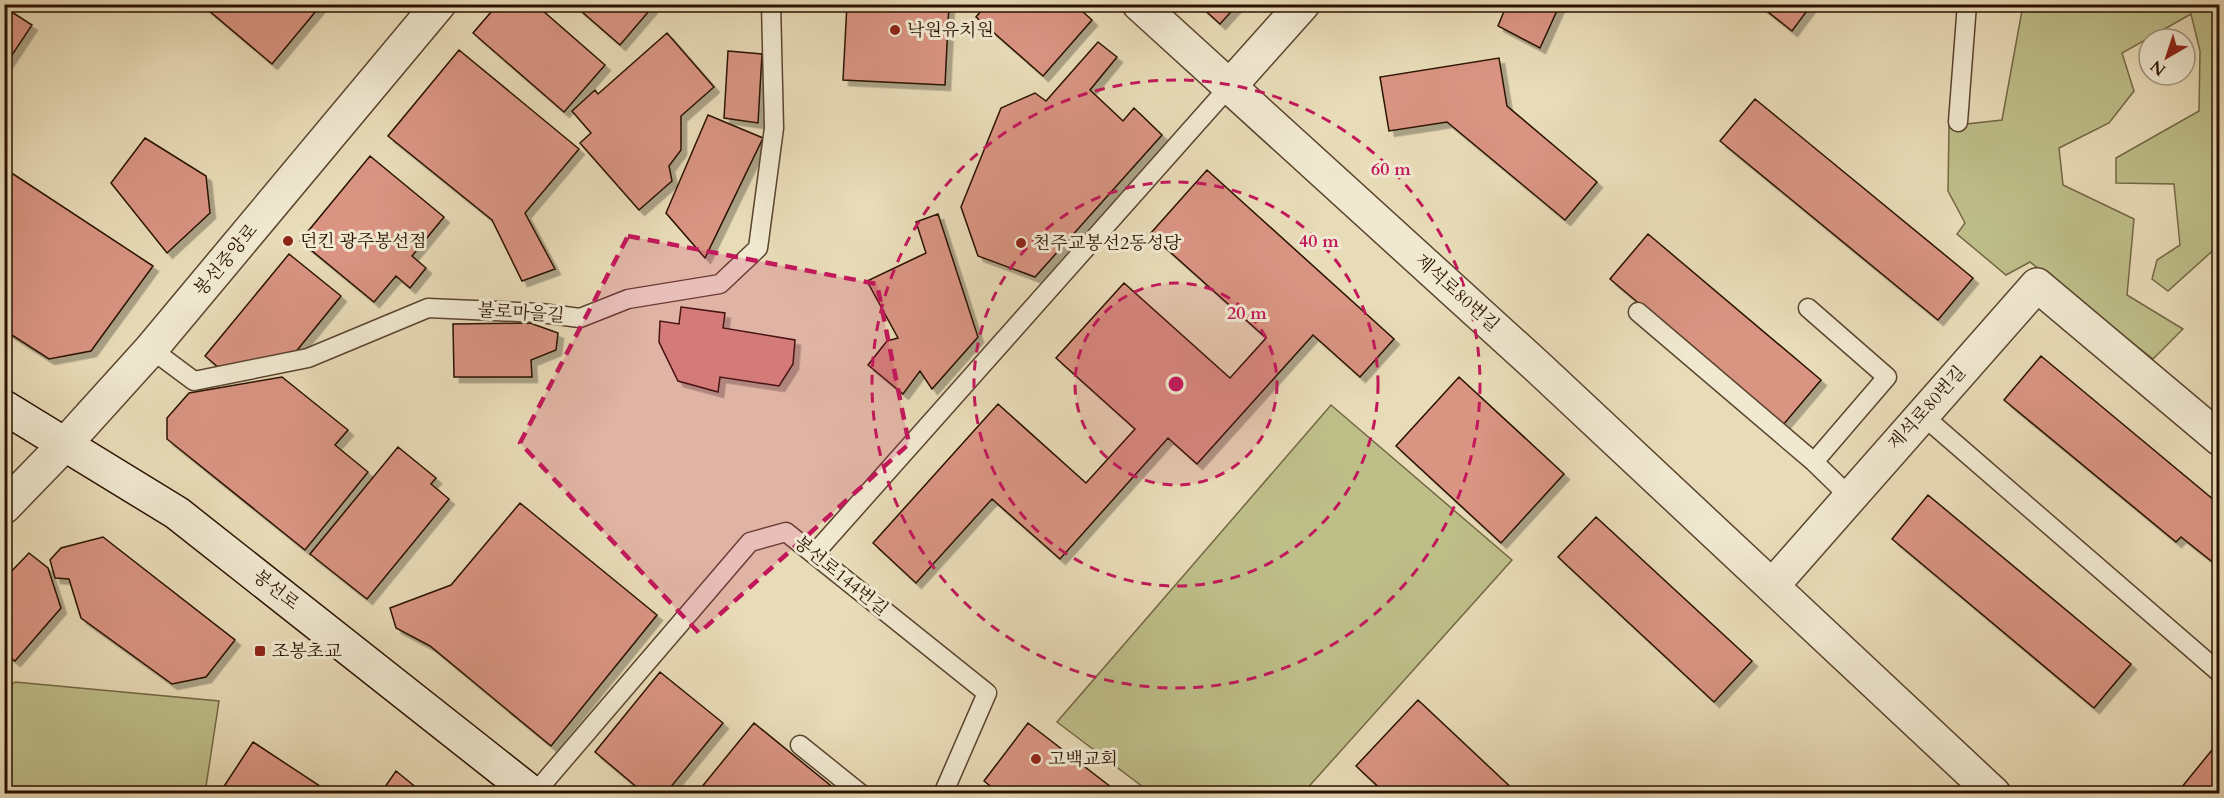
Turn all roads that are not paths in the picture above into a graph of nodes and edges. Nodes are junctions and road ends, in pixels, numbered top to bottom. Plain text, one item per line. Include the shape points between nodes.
1 (439, 4) edge
2 (771, 4) edge
3 (1139, 4) edge
4 (1303, 4) edge
5 (1967, 4) edge
6 (1228, 88) junction
7 (1958, 122) dead end
8 (1808, 308) dead end
9 (1638, 312) dead end
10 (151, 349) junction
11 (4, 407) edge
12 (1921, 414) junction
13 (2220, 439) edge
14 (66, 444) junction
15 (1814, 462) junction
16 (1849, 496) junction
17 (4, 507) edge
18 (814, 554) junction
19 (1772, 586) junction
20 (2220, 673) edge
21 (800, 745) dead end
22 (534, 794) edge
23 (861, 794) edge
24 (943, 794) edge
25 (1994, 794) edge

1 - 10 street, 봉선중앙로
2 - 10 lane, 불로마을길 via 774,128 758,248 720,284 628,299 580,318 428,308 308,358 194,381
3 - 6 street, 제석로80번길
4 - 6 street
5 - 7 lane
6 - 18 lane
6 - 19 street, 제석로80번길 via 1540,369
8 - 15 lane via 1887,377
9 - 15 lane
10 - 14 street, 봉선중앙로
11 - 14 street, 봉선로
12 - 13 street, 제석로80번길 via 2037,285
12 - 16 street, 제석로80번길
12 - 20 lane
14 - 17 street, 봉선중앙로
14 - 22 street, 봉선로 via 177,513
15 - 16 lane
16 - 19 street, 제석로80번길
18 - 22 lane, 봉선로144번길 via 786,532 750,542
18 - 24 lane, 봉선로144번길 via 987,693
19 - 25 street, 제석로80번길
21 - 23 lane

